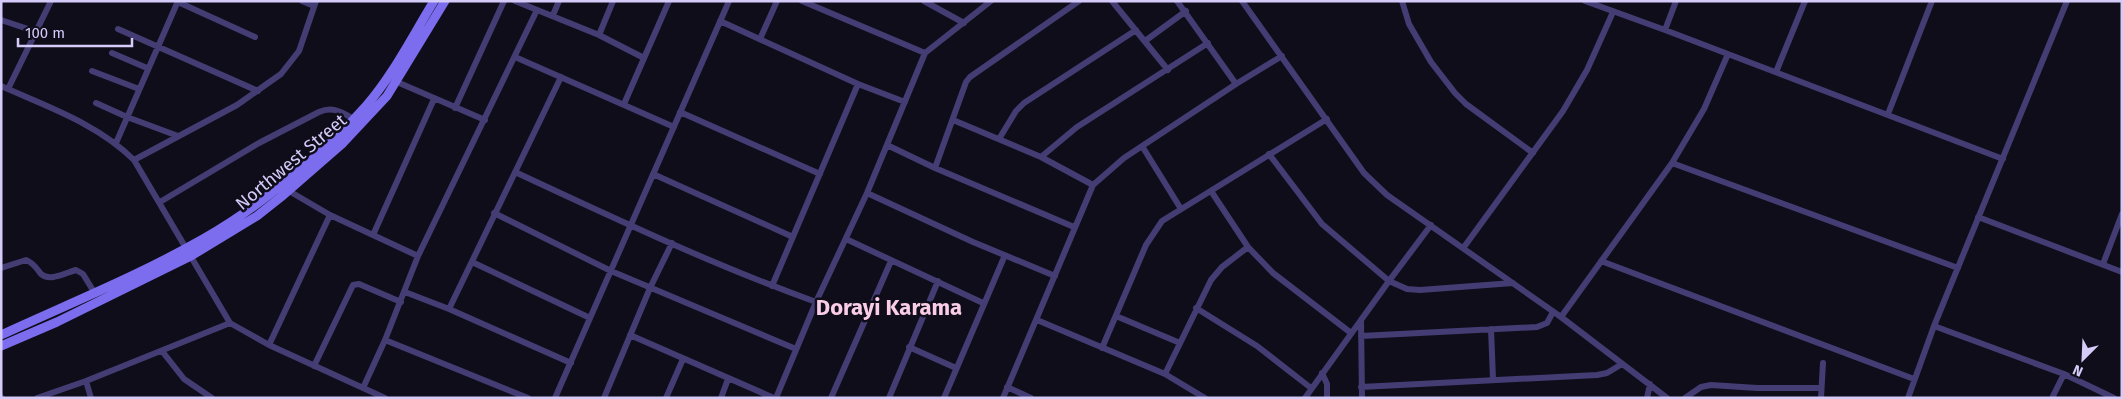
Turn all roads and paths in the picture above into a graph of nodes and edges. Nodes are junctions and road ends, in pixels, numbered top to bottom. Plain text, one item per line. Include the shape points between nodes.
1 (51, 1) edge
2 (302, 1) edge
3 (434, 1) edge
4 (446, 1) edge
5 (504, 1) edge
6 (515, 1) edge
7 (558, 1) edge
8 (613, 1) edge
9 (669, 1) edge
10 (729, 1) edge
11 (778, 1) edge
12 (802, 1) edge
13 (924, 1) edge
14 (991, 1) edge
15 (1079, 1) edge
16 (1112, 1) edge
17 (1177, 1) edge
18 (1242, 1) edge
19 (1402, 1) edge
20 (1585, 1) edge
21 (1676, 1) edge
22 (1805, 1) edge
23 (1932, 1) edge
24 (2067, 1) edge
25 (178, 2) edge
26 (315, 4) edge
27 (537, 10) junction
28 (1186, 11) junction
29 (1613, 12) junction
30 (553, 15) junction
31 (1, 20) edge
32 (720, 22) junction
33 (964, 22) junction
34 (118, 29) dead end
35 (1136, 30) junction
36 (1665, 30) junction
37 (37, 32) junction
38 (600, 34) junction
39 (255, 37) dead end
40 (760, 40) junction
41 (1145, 41) junction
42 (1208, 43) junction
43 (158, 46) junction
44 (112, 53) dead end
45 (925, 53) junction
46 (1728, 54) junction
47 (1282, 56) junction
48 (515, 57) junction
49 (644, 58) junction
50 (147, 68) junction
51 (92, 70) dead end
52 (1168, 70) junction
53 (1776, 72) junction
54 (561, 77) junction
55 (397, 82) junction
56 (858, 84) junction
57 (1236, 84) junction
58 (1, 86) edge
59 (8, 89) junction
60 (139, 89) junction
61 (258, 91) junction
62 (434, 99) junction
63 (905, 102) junction
64 (96, 103) dead end
65 (624, 104) junction
66 (455, 108) junction
67 (680, 112) junction
68 (1888, 114) junction
69 (127, 117) junction
70 (354, 119) junction
71 (1327, 119) junction
72 (485, 120) junction
73 (953, 120) junction
74 (674, 127) junction
75 (178, 136) junction
76 (999, 139) junction
77 (116, 143) junction
78 (887, 145) junction
79 (1142, 146) junction
80 (1533, 153) junction
81 (1269, 154) junction
82 (1041, 157) junction
83 (2002, 159) junction
84 (134, 160) junction
85 (1672, 164) junction
86 (935, 168) junction
87 (515, 172) junction
88 (653, 174) junction
89 (820, 174) junction
90 (1093, 185) junction
91 (289, 191) junction
92 (1210, 191) junction
93 (867, 193) junction
94 (160, 202) junction
95 (1180, 209) junction
96 (494, 213) junction
97 (2122, 214) edge
98 (330, 215) junction
99 (1978, 218) junction
100 (1431, 225) junction
101 (630, 226) junction
102 (1074, 227) junction
103 (373, 235) junction
104 (793, 237) junction
105 (846, 239) junction
106 (672, 243) junction
107 (1248, 247) junction
108 (1464, 247) junction
109 (189, 252) junction
110 (1004, 255) junction
111 (418, 256) junction
112 (891, 261) junction
113 (1601, 261) junction
114 (472, 262) junction
115 (2103, 264) junction
116 (1, 268) edge
117 (1958, 268) junction
118 (611, 271) junction
119 (2122, 272) edge
120 (1055, 276) junction
121 (1389, 281) junction
122 (938, 282) junction
123 (1513, 282) junction
124 (772, 286) junction
125 (650, 288) junction
126 (94, 292) junction
127 (405, 292) junction
128 (401, 302) junction
129 (816, 302) junction
130 (983, 303) junction
131 (1196, 308) junction
132 (450, 309) junction
133 (1553, 312) junction
134 (1116, 316) junction
135 (1561, 317) junction
136 (590, 318) junction
137 (1361, 318) junction
138 (1037, 320) junction
139 (230, 323) junction
140 (1934, 326) junction
141 (1491, 329) junction
142 (1351, 333) junction
143 (1, 335) edge
144 (630, 335) junction
145 (1361, 336) junction
146 (386, 340) junction
147 (1180, 343) junction
148 (269, 344) junction
149 (1, 346) edge
150 (909, 347) junction
151 (1102, 348) junction
152 (796, 349) junction
153 (162, 351) junction
154 (683, 359) junction
155 (571, 363) junction
156 (1823, 363) dead end
157 (1622, 364) junction
158 (314, 366) junction
159 (956, 368) junction
160 (1322, 373) junction
161 (1165, 374) junction
162 (2064, 374) junction
163 (728, 379) junction
164 (1493, 379) junction
165 (1914, 379) junction
166 (86, 381) junction
167 (1650, 384) junction
168 (1362, 387) junction
169 (363, 388) junction
170 (1007, 388) junction
171 (1311, 388) junction
172 (1821, 388) junction
173 (37, 398) edge
174 (91, 398) edge
175 (212, 398) edge
176 (385, 398) edge
177 (528, 398) edge
178 (555, 398) edge
179 (604, 398) edge
180 (666, 398) edge
181 (720, 398) edge
182 (775, 398) edge
183 (831, 398) edge
184 (889, 398) edge
185 (944, 398) edge
186 (1003, 398) edge
187 (1031, 398) edge
188 (1206, 398) edge
189 (1305, 398) edge
190 (1327, 398) edge
191 (1362, 398) edge
192 (1647, 398) edge
193 (1667, 398) edge
194 (1685, 398) edge
195 (1821, 398) edge
196 (1908, 398) edge
197 (2052, 398) edge
198 (2114, 398) edge

1 - 37 street
2 - 26 street
3 - 70 main road, Northwest Street via 390,74
4 - 55 main road, Northwest Street
5 - 66 street
6 - 27 street
7 - 30 street
8 - 38 street
9 - 49 street
10 - 32 street
11 - 40 street
12 - 45 street
13 - 33 street
14 - 33 street
15 - 73 street via 970,77
16 - 35 street
17 - 28 street
18 - 47 street
19 - 80 street via 1409,24 1455,92 1466,104
20 - 29 street
21 - 36 street
22 - 53 street
23 - 68 street
24 - 83 street
25 - 39 street
25 - 43 street
26 - 61 street via 293,61
27 - 30 street
27 - 48 street
28 - 41 street
28 - 42 street
29 - 36 street
29 - 80 street via 1587,70
30 - 38 street
31 - 37 street
32 - 40 street
32 - 67 street
33 - 45 street
34 - 43 street
35 - 41 street
35 - 76 street via 1024,103 1016,110
36 - 46 street
37 - 59 street
38 - 49 street
40 - 56 street
41 - 52 street
42 - 52 street
42 - 57 street
43 - 50 street
43 - 61 street
44 - 50 street
45 - 63 street
46 - 53 street
46 - 85 street via 1704,109
47 - 57 street
47 - 71 street
48 - 54 street
48 - 72 street
49 - 65 street
50 - 60 street
51 - 60 street
52 - 82 street via 1077,127
53 - 68 street
54 - 65 street
54 - 87 street
55 - 62 street
55 - 91 main road, Northwest Street via 343,143
56 - 63 street
56 - 89 street
57 - 79 street
58 - 59 street
59 - 77 street via 82,122
60 - 69 street
61 - 75 street
62 - 66 street
62 - 103 street
63 - 78 street
64 - 69 street
65 - 74 street
66 - 72 street
67 - 74 street
67 - 89 street
68 - 83 street
69 - 75 street
69 - 77 street
70 - 94 street via 327,108 259,143
70 - 109 main road, Northwest Street via 276,189
71 - 81 street
71 - 100 street via 1364,173 1387,195
72 - 111 street
73 - 76 street
73 - 86 street
74 - 88 street
75 - 84 street
76 - 82 street
77 - 84 street
78 - 86 street
78 - 93 street
79 - 90 street
79 - 95 street
80 - 108 street
81 - 92 street
81 - 121 street via 1322,224
82 - 90 street
83 - 99 street
84 - 94 street
85 - 113 street
85 - 117 street
86 - 102 street
87 - 96 street
87 - 101 street
88 - 101 street
88 - 104 street
89 - 104 street
90 - 102 street
91 - 98 street
91 - 109 main road, Northwest Street via 257,216
92 - 95 street
92 - 107 street
93 - 105 street
93 - 110 street
94 - 109 street
95 - 134 street via 1162,220 1154,231
96 - 114 street
96 - 118 street
97 - 115 street
98 - 103 street
98 - 148 street
99 - 115 street
99 - 117 street
100 - 108 street
100 - 121 street
101 - 106 street
101 - 118 street
102 - 120 street
103 - 111 street
104 - 124 street
105 - 112 street
105 - 129 street
106 - 124 street
106 - 125 street
107 - 131 street via 1216,273
107 - 142 street via 1282,280
108 - 123 street
109 - 126 main road, Northwest Street
109 - 139 street
109 - 149 main road, Northwest Street via 57,322
110 - 120 street
110 - 130 street
111 - 127 street
112 - 122 street
112 - 183 street
113 - 135 street
113 - 165 street
114 - 132 street
114 - 136 street
115 - 119 street
116 - 126 street via 26,260 50,278 76,270 83,274
117 - 140 street
118 - 125 street
118 - 136 street
120 - 138 street
121 - 123 street via 1407,289 1420,290
121 - 137 street
122 - 130 street
122 - 150 street
123 - 133 street
124 - 129 street
125 - 144 street
125 - 152 street
126 - 143 main road, Northwest Street
127 - 128 street
127 - 132 street
128 - 146 street
128 - 158 street via 359,284 353,285
129 - 152 street
130 - 159 street
131 - 147 street
131 - 171 street via 1257,346
132 - 155 street
133 - 135 street
133 - 141 street via 1544,326
134 - 147 street
134 - 151 street
135 - 157 street
136 - 155 street
137 - 142 street
137 - 145 street
138 - 151 street
138 - 170 street
139 - 148 street
139 - 153 street
140 - 162 street
140 - 165 street
141 - 145 street
141 - 164 street
142 - 160 street
144 - 154 street
144 - 179 street
145 - 168 street
146 - 169 street
146 - 177 street
147 - 161 street
148 - 158 street
150 - 159 street
150 - 184 street
151 - 161 street
152 - 182 street
153 - 166 street
153 - 175 street via 184,379
154 - 163 street
154 - 180 street
155 - 178 street
156 - 172 street
157 - 164 street via 1607,374
157 - 167 street
158 - 169 street
159 - 185 street
160 - 171 street
160 - 190 street via 1327,384
161 - 188 street
162 - 197 street
162 - 198 street
163 - 181 street
163 - 182 street
164 - 168 street
165 - 196 street
166 - 173 street
166 - 174 street
167 - 192 street
167 - 193 street
168 - 191 street
169 - 176 street
170 - 186 street
170 - 187 street
171 - 189 street
172 - 194 street via 1710,385
172 - 195 street

